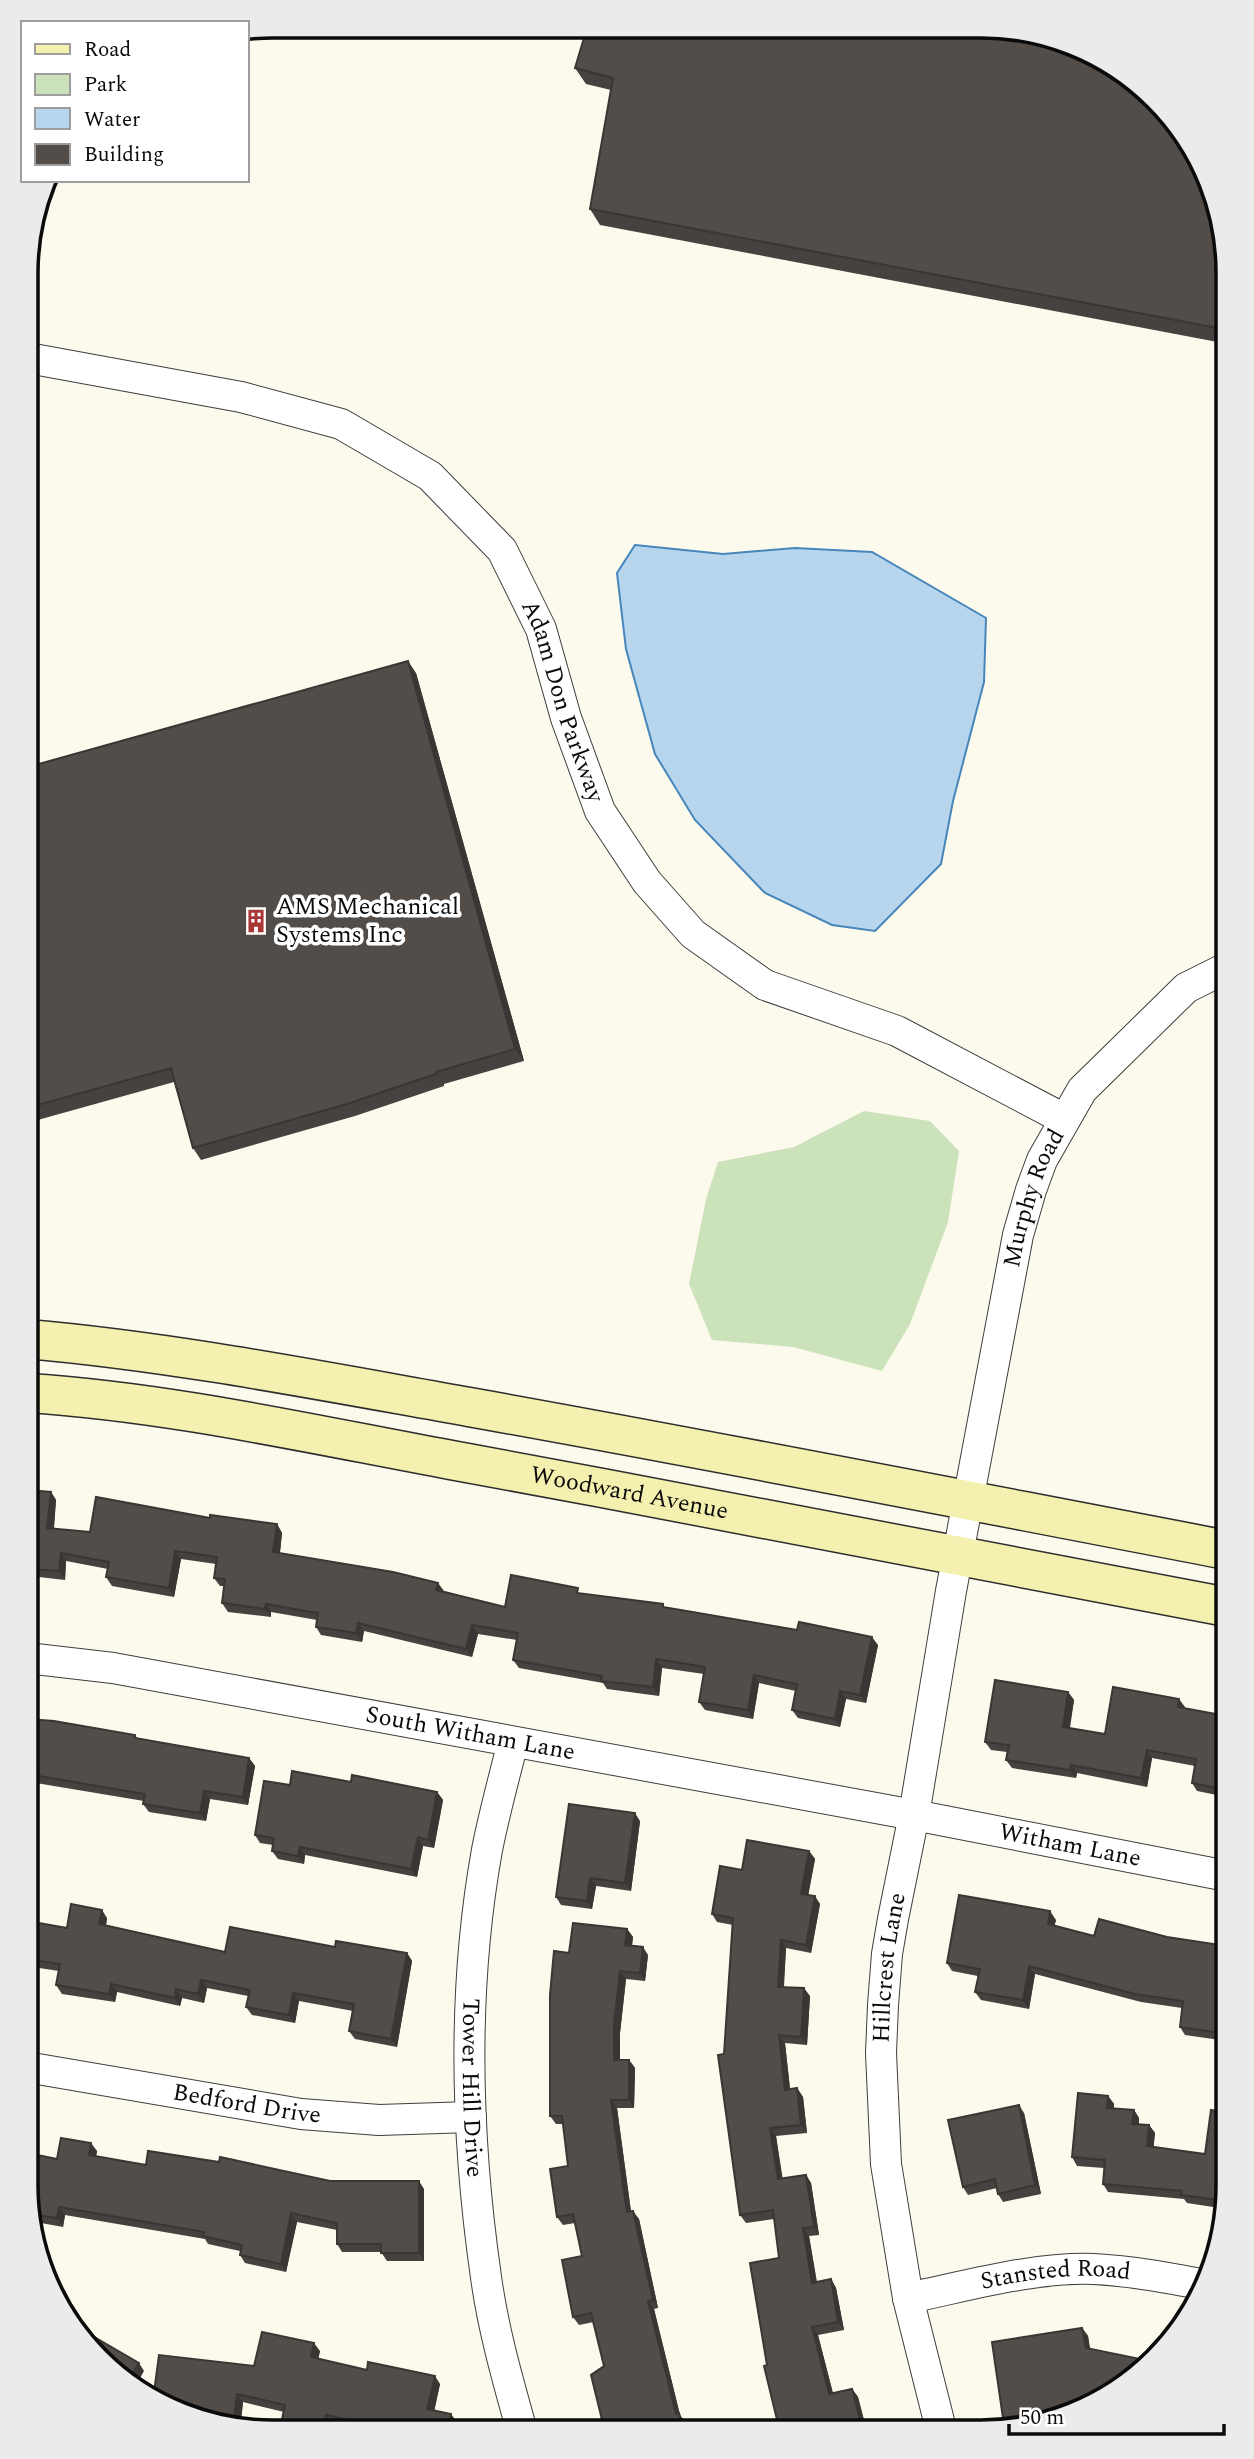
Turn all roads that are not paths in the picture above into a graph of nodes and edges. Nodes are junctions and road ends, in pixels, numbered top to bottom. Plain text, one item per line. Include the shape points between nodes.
1 (38, 360) edge
2 (1216, 973) edge
3 (1064, 1119) junction
4 (38, 1340) edge
5 (38, 1394) edge
6 (967, 1501) junction
7 (1215, 1548) edge
8 (957, 1557) junction
9 (1215, 1605) edge
10 (38, 1659) edge
11 (513, 1742) junction
12 (914, 1815) junction
13 (1215, 1874) edge
14 (38, 2067) edge
15 (471, 2117) junction
16 (1194, 2283) edge
17 (908, 2298) junction
18 (519, 2420) edge
19 (939, 2420) edge

1 - 3 street, Adam Don Parkway via 241,397 341,424 430,476 502,550 541,629 566,718 600,811 647,882 693,934 765,985 897,1031
2 - 3 street, Murphy Road via 1186,988 1082,1090
3 - 6 street, Murphy Road via 1038,1170 1018,1235
4 - 6 street via 299,1377
5 - 8 street, Woodward Avenue via 210,1416 648,1495
6 - 7 street
6 - 8 street, Hillcrest Lane
8 - 9 street, Woodward Avenue
8 - 12 street, Hillcrest Lane
10 - 11 street, South Witham Lane via 113,1668
11 - 12 street, South Witham Lane
11 - 15 street, Tower Hill Drive via 487,1850 478,1919 470,2033
12 - 13 street, Witham Lane
12 - 17 street, Hillcrest Lane via 887,1954 881,2053 886,2164
14 - 15 street, Bedford Drive via 301,2114 379,2120
15 - 18 street, Tower Hill Drive via 486,2279
16 - 17 street, Stansted Road via 1092,2269 1041,2273
17 - 19 street, Hillcrest Lane

